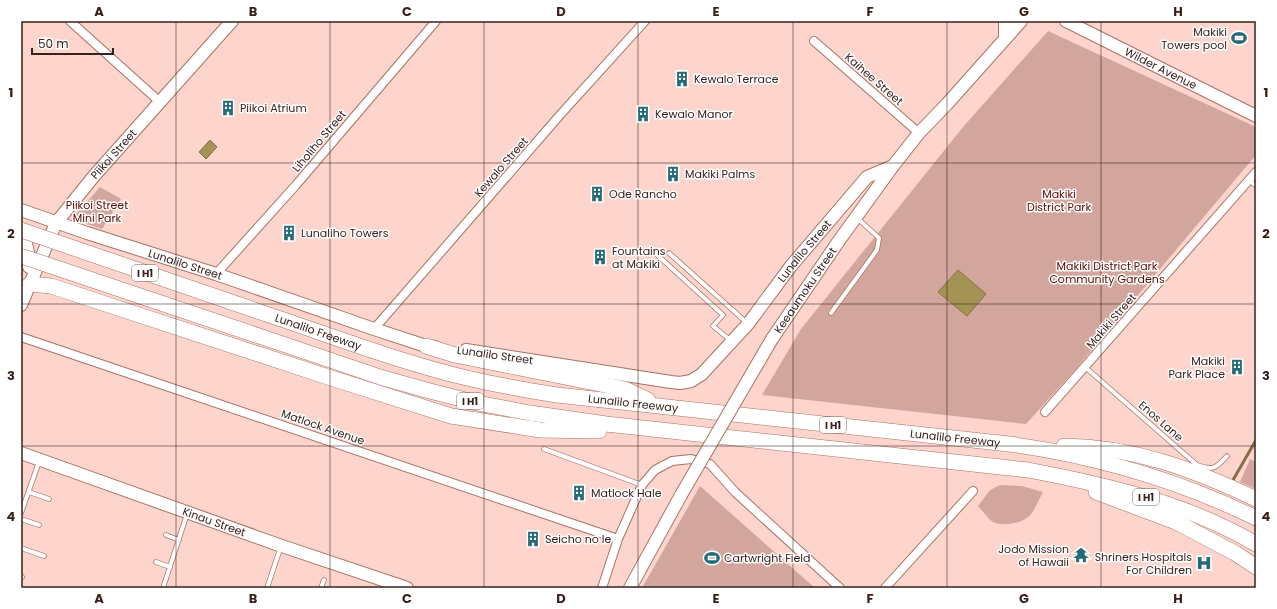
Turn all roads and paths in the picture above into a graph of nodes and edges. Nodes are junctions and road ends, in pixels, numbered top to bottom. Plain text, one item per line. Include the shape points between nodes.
1 (70, 21) edge
2 (232, 21) edge
3 (436, 21) edge
4 (645, 21) edge
5 (1005, 21) edge
6 (1021, 21) edge
7 (1066, 21) edge
8 (1005, 39) junction
9 (814, 41) dead end
10 (160, 102) junction
11 (1256, 116) edge
12 (919, 133) junction
13 (893, 166) junction
14 (1256, 172) edge
15 (1249, 180) junction
16 (1256, 186) edge
17 (21, 210) edge
18 (856, 217) junction
19 (56, 223) junction
20 (822, 230) junction
21 (21, 232) edge
22 (838, 242) junction
23 (654, 252) dead end
24 (669, 253) dead end
25 (21, 256) edge
26 (216, 274) junction
27 (26, 283) edge
28 (21, 305) edge
29 (831, 313) dead end
30 (748, 324) junction
31 (374, 328) junction
32 (21, 336) edge
33 (732, 342) junction
34 (426, 346) junction
35 (1085, 367) junction
36 (658, 405) junction
37 (1045, 412) dead end
38 (685, 433) junction
39 (1009, 444) junction
40 (544, 449) dead end
41 (21, 453) edge
42 (1227, 456) dead end
43 (40, 460) junction
44 (1028, 470) junction
45 (642, 485) junction
46 (29, 492) junction
47 (972, 492) dead end
48 (49, 499) dead end
49 (1256, 499) edge
50 (21, 513) edge
51 (188, 513) junction
52 (21, 518) edge
53 (1256, 518) edge
54 (40, 525) dead end
55 (166, 535) dead end
56 (618, 539) junction
57 (179, 540) junction
58 (1256, 544) edge
59 (281, 545) junction
60 (21, 548) edge
61 (44, 556) dead end
62 (156, 562) dead end
63 (170, 567) junction
64 (1256, 568) edge
65 (324, 580) dead end
66 (163, 588) edge
67 (267, 588) edge
68 (321, 588) edge
69 (407, 588) edge
70 (602, 588) edge
71 (630, 588) edge
72 (840, 588) edge
73 (885, 588) edge

1 - 10 street
2 - 10 main road, Piikoi Street
3 - 26 street, Liholiho Street
4 - 31 street, Kewalo Street via 560,114
5 - 8 main road
6 - 8 main road, Keeaumoku Street
7 - 11 main road, Wilder Avenue
8 - 12 main road, Keeaumoku Street
9 - 12 street, Kaihee Street
10 - 19 main road, Piikoi Street
12 - 13 main road, Keeaumoku Street
13 - 18 main road, Keeaumoku Street
13 - 20 main road, Lunalilo Street via 868,177
14 - 15 street, Makiki Street
15 - 16 lane
15 - 35 street, Makiki Street
17 - 19 main road, Lunalilo Street
18 - 22 main road, Keeaumoku Street
18 - 29 lane via 879,238 877,250
19 - 26 main road, Lunalilo Street
19 - 27 main road, Piikoi Street
20 - 22 main road
20 - 30 main road, Lunalilo Street via 790,266
21 - 27 main road via 29,254
21 - 36 highway, Lunalilo Freeway / I H1, bridge via 400,359 480,381 557,395
22 - 71 main road, Keeaumoku Street, bridge via 772,339
23 - 33 lane via 723,314 713,326
24 - 30 lane
25 - 38 highway, Lunalilo Freeway / I H1, bridge via 426,390 530,413
26 - 31 main road, Lunalilo Street
27 - 28 main road, Piikoi Street
27 - 38 highway via 51,286 451,416 540,430
30 - 33 main road, Lunalilo Street
31 - 34 main road, Lunalilo Street
32 - 56 street, Matlock Avenue
33 - 34 main road, Lunalilo Street via 696,379 680,383
34 - 36 highway via 455,355 625,389
35 - 37 street, Makiki Street
35 - 42 lane, Enos Lane via 1197,464 1212,469
36 - 39 highway, Lunalilo Freeway / I H1
38 - 44 highway, Lunalilo Freeway / I H1
39 - 49 highway via 1090,446 1129,452 1167,462
39 - 53 highway, Lunalilo Freeway / I H1 via 1076,455 1141,472 1205,495
40 - 45 lane
41 - 43 main road, Kinau Street
43 - 46 lane
43 - 51 main road, Kinau Street
44 - 58 highway, Lunalilo Freeway / I H1 via 1138,494 1201,516
44 - 64 highway via 1176,522 1235,553
45 - 56 street
45 - 72 street via 655,470 672,461 691,459 710,464 735,492
46 - 48 lane
46 - 50 lane
47 - 73 street
51 - 57 lane
51 - 59 main road, Kinau Street
52 - 54 lane
55 - 57 lane
56 - 70 street
57 - 63 lane
59 - 67 lane
59 - 69 main road, Kinau Street
60 - 61 lane
62 - 63 lane
63 - 66 lane
65 - 68 lane

